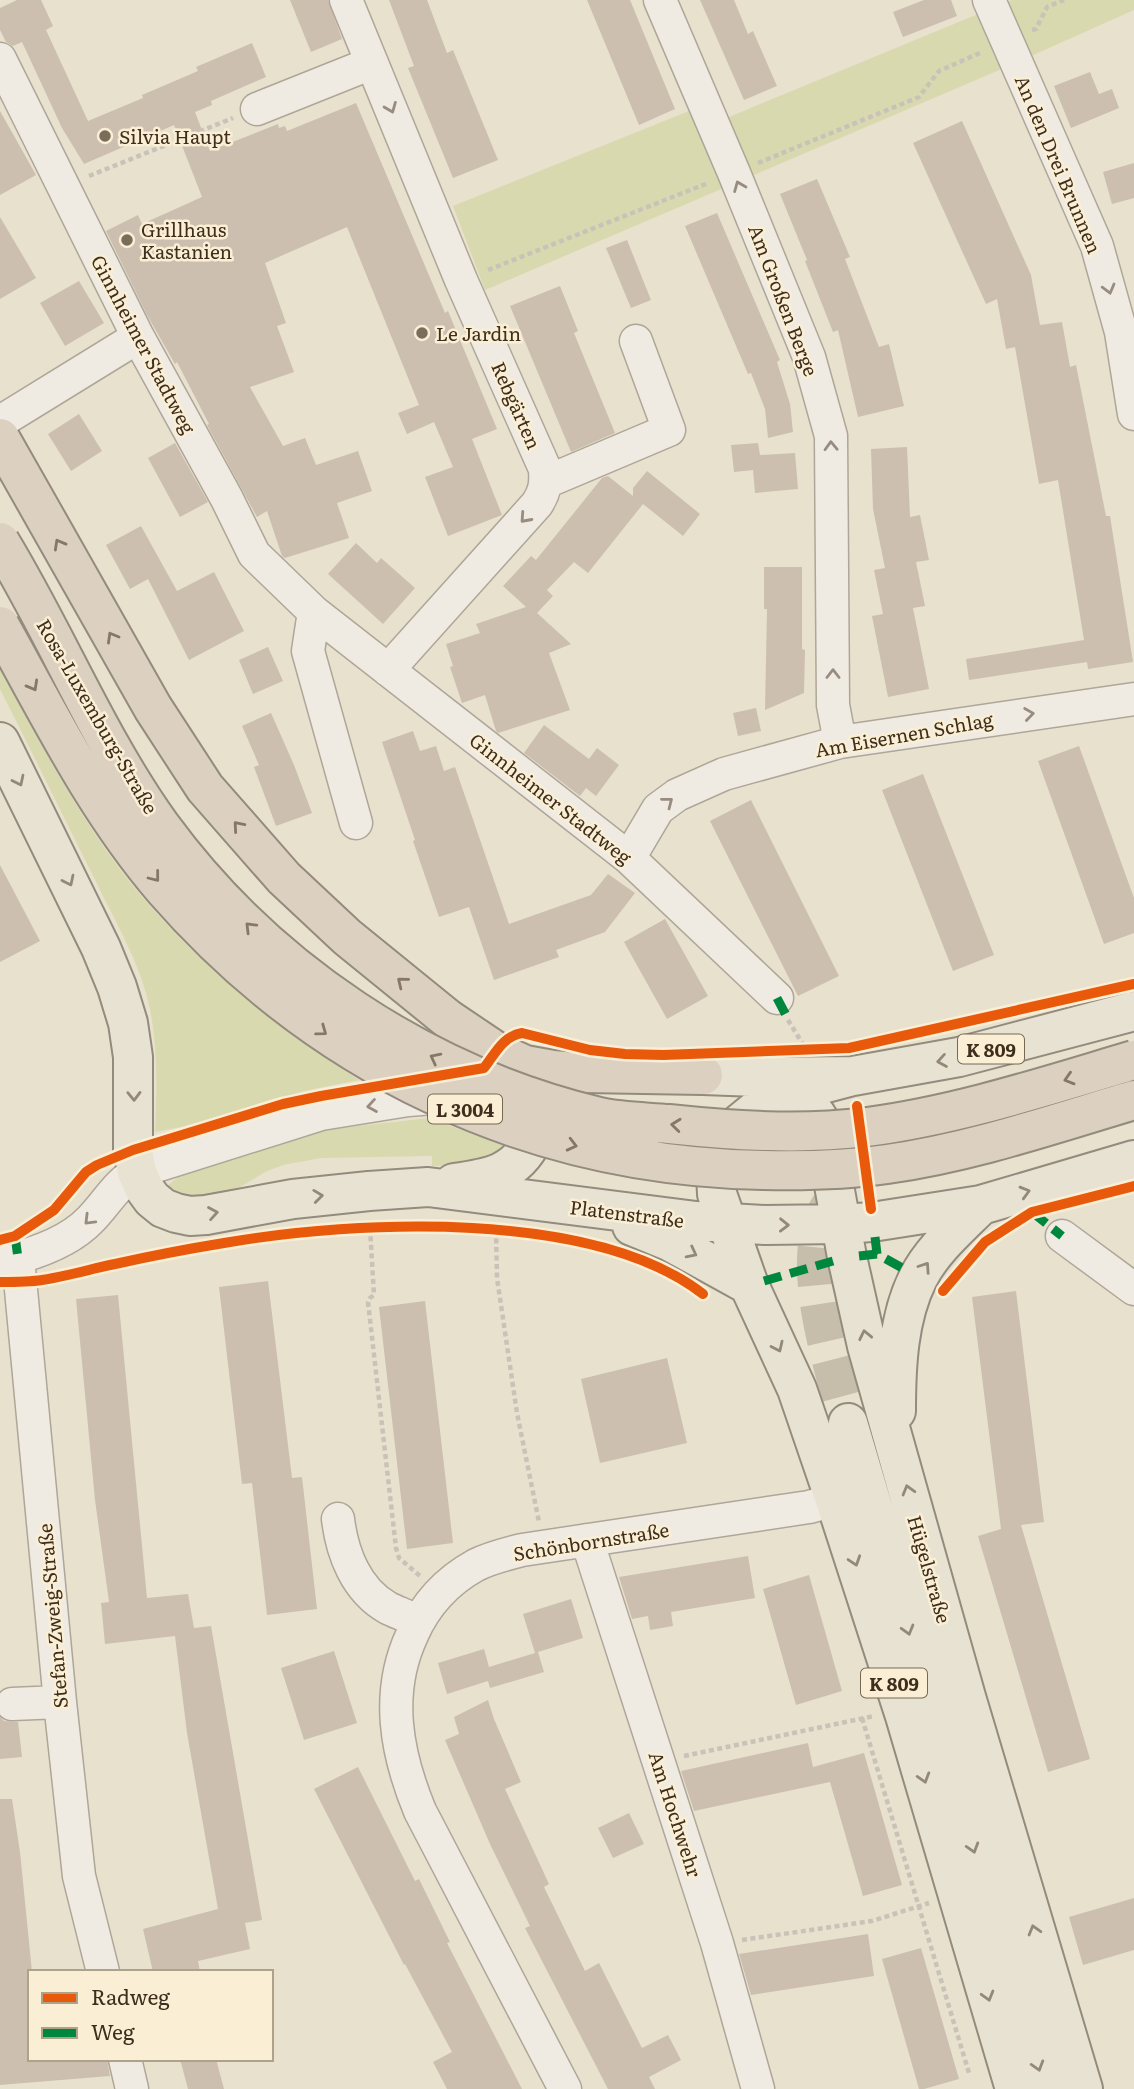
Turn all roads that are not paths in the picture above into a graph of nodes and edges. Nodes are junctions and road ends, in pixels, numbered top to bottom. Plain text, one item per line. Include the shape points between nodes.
1 (346, 0) edge
2 (660, 0) edge
3 (989, 0) edge
4 (0, 59) edge
5 (372, 63) junction
6 (257, 109) road end
7 (138, 337) junction
8 (636, 341) dead end
9 (1134, 414) edge
10 (0, 422) edge
11 (0, 438) edge
12 (546, 482) junction
13 (0, 542) edge
14 (314, 612) junction
15 (0, 626) edge
16 (388, 670) junction
17 (1134, 699) edge
18 (0, 742) edge
19 (840, 742) junction
20 (356, 823) dead end
21 (629, 858) junction
22 (782, 1008) road end
23 (1134, 1011) edge
24 (1134, 1060) edge
25 (703, 1075) joint
26 (853, 1076) junction
27 (757, 1077) junction
28 (532, 1078) junction
29 (794, 1094) junction
30 (1134, 1100) edge
31 (1134, 1160) edge
32 (136, 1172) junction
33 (428, 1187) junction
34 (981, 1205) junction
35 (584, 1208) junction
36 (727, 1224) junction
37 (841, 1224) junction
38 (1062, 1236) dead end
39 (9, 1260) edge
40 (749, 1285) junction
41 (1134, 1289) edge
42 (848, 1423) tunnel mouth
43 (896, 1448) junction
44 (835, 1500) junction
45 (345, 1518) dead end
46 (587, 1540) junction
47 (411, 1619) junction
48 (60, 1702) junction
49 (12, 1704) dead end
50 (102, 1970) edge
51 (125, 2061) edge
52 (757, 2086) edge
53 (132, 2089) edge
54 (565, 2089) edge
55 (1016, 2089) edge
56 (1045, 2089) edge
57 (1083, 2089) edge

1 - 5 street, Rebgärten
19 -> 2 street, Am Großen Berge via 833,705 831,436 809,357
3 -> 9 street, An den Drei Brunnen via 1097,246 1121,332
4 - 7 street, Ginnheimer Stadtweg
5 - 6 street
5 -> 12 street, Rebgärten via 545,469
7 - 10 street
7 - 14 street, Ginnheimer Stadtweg via 254,554
8 - 12 street via 669,430
28 -> 11 highway via 448,1019 347,937 284,878 205,788 92,604
12 -> 16 street via 537,504
24 -> 13 highway, Rosa-Luxemburg-Straße / L 3004, bridge via 933,1116 787,1132 603,1118 465,1073 404,1042 300,971 197,872 127,776
14 - 16 street, Ginnheimer Stadtweg
14 - 20 street via 308,651
15 -> 30 highway, Rosa-Luxemburg-Straße / L 3004, bridge via 88,782 127,841 163,888 222,950 338,1042 458,1106 538,1136 602,1152 723,1169 806,1171 943,1154
16 - 21 street, Ginnheimer Stadtweg
19 -> 17 street, Am Eisernen Schlag
18 -> 32 main road via 117,987 133,1057
21 -> 19 street, Am Eisernen Schlag via 658,809 677,795 724,774
21 - 22 street, Ginnheimer Stadtweg
23 -> 26 main road, K 809 via 959,1058
25 - 27 main road
25 - 28 highway via 553,1070
26 - 27 main road
26 - 29 main road, K 809
27 - 29 main road, Hügelstraße
28 -> 32 street via 321,1114
28 - 33 main road via 540,1113 524,1156 512,1167 475,1180
29 - 36 main road, K 809 via 755,1111 723,1145 717,1194
29 - 37 main road, Hügelstraße via 818,1115 824,1130
34 -> 31 main road, Platenstraße
32 -> 33 main road, Platenstraße via 163,1208 190,1216 293,1199
32 -> 39 street via 78,1230
33 - 35 main road, Platenstraße
34 - 37 main road, Platenstraße
43 -> 34 main road via 896,1379 909,1301 932,1257
35 - 36 main road, Platenstraße
35 -> 40 main road via 671,1242
36 -> 37 main road, Platenstraße
36 - 40 main road, K 809
43 -> 37 main road, Hügelstraße via 867,1346
38 - 41 street
39 - 48 street, Stefan-Zweig-Straße
40 -> 44 main road, K 809 via 797,1389
42 -> 56 main road, K 809
57 -> 43 main road, Hügelstraße
44 - 46 street, Schönbornstraße
44 -> 55 main road, K 809
45 - 47 street via 342,1545 361,1583 387,1607
46 - 47 street, Schönbornstraße via 501,1555 477,1565
46 - 52 street, Am Hochwehr via 717,1943
47 - 54 street, Schönbornstraße via 396,1696 396,1720 410,1787
48 - 49 street
48 - 50 street, Stefan-Zweig-Straße via 79,1876
51 - 53 street

